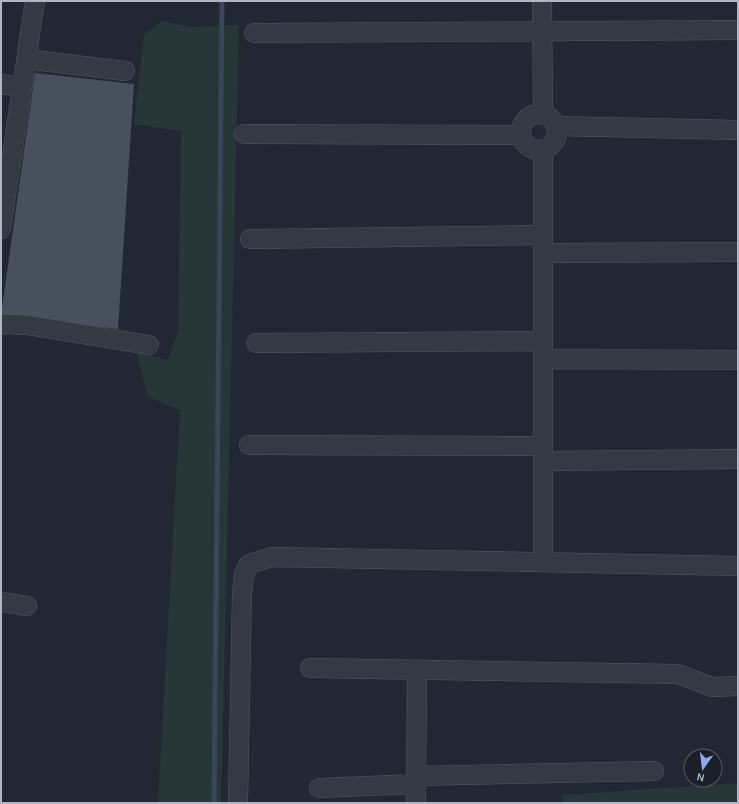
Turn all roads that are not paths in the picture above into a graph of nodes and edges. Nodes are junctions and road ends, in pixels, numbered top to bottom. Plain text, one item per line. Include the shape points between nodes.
1 (35, 1) edge
2 (542, 1) edge
3 (738, 30) edge
4 (542, 31) junction
5 (254, 33) dead end
6 (26, 59) junction
7 (125, 71) dead end
8 (1, 84) edge
9 (22, 87) junction
10 (550, 120) junction
11 (738, 130) edge
12 (244, 134) dead end
13 (520, 134) junction
14 (543, 150) junction
15 (1, 229) edge
16 (250, 239) dead end
17 (543, 244) junction
18 (738, 252) edge
19 (1, 324) edge
20 (256, 343) dead end
21 (149, 345) dead end
22 (543, 350) junction
23 (738, 360) edge
24 (249, 445) dead end
25 (543, 454) junction
26 (738, 460) edge
27 (544, 562) junction
28 (738, 566) edge
29 (1, 602) edge
30 (28, 606) dead end
31 (310, 668) dead end
32 (417, 670) junction
33 (738, 686) edge
34 (654, 771) dead end
35 (416, 780) junction
36 (319, 788) dead end
37 (238, 803) edge
38 (416, 803) edge

1 - 6 street
2 - 4 street
3 - 4 street
4 - 5 street
4 - 10 street
6 - 7 street
6 - 9 street
8 - 9 street
9 - 15 street
10 - 11 street
10 - 13 street via 531,115 522,123
10 - 14 street via 556,139
12 - 13 street
13 - 14 street via 530,149
14 - 17 street
16 - 17 street
17 - 18 street
17 - 22 street
19 - 21 street via 27,325
20 - 22 street
22 - 23 street
22 - 25 street
24 - 25 street
25 - 26 street
25 - 27 street
27 - 28 street
27 - 37 street via 272,557 249,564 244,574 242,593
29 - 30 street
31 - 32 street
32 - 33 street via 678,674 712,686
32 - 35 street
34 - 35 street
35 - 36 street
35 - 38 street

